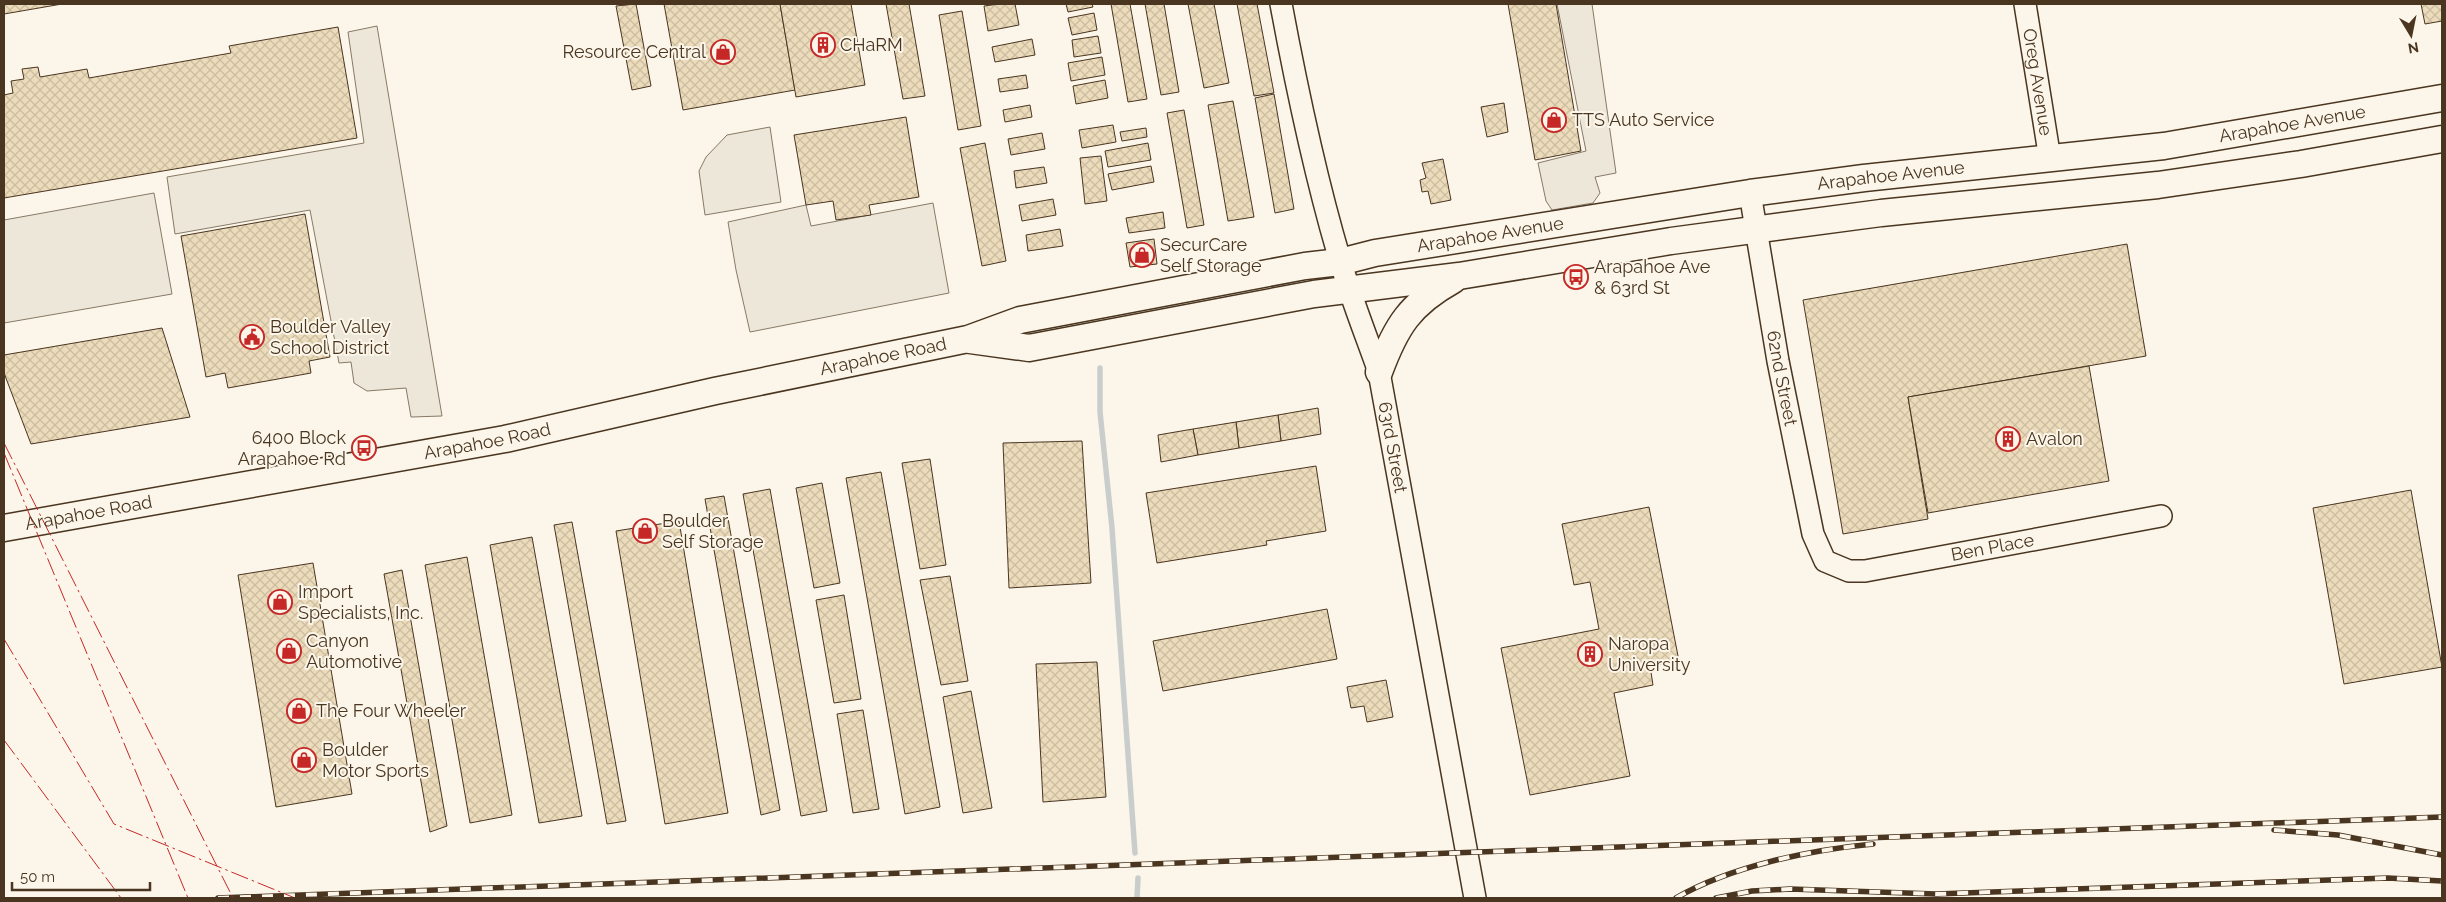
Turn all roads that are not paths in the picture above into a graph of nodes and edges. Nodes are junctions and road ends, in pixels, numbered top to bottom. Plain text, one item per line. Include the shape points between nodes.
1 (1281, 4) edge
2 (2025, 4) edge
3 (2442, 98) edge
4 (2442, 138) edge
5 (2050, 159) junction
6 (1750, 192) junction
7 (1756, 228) junction
8 (1340, 262) junction
9 (1459, 276) junction
10 (1349, 290) junction
11 (968, 340) junction
12 (1380, 372) junction
13 (2161, 516) dead end
14 (4, 528) edge
15 (1825, 561) joint
16 (1475, 898) edge

1 - 8 street, 63rd Street via 1299,99
2 - 5 street, Oreg Avenue
3 - 5 main road, Arapahoe Avenue via 2164,146
4 - 7 main road, Arapahoe Avenue via 2301,164 2158,185
5 - 6 main road, Arapahoe Avenue
6 - 7 street, 62nd Street
6 - 8 main road, Arapahoe Avenue via 1375,253
7 - 9 main road, Arapahoe Avenue
7 - 15 street, 62nd Street via 1778,360 1813,534
8 - 10 street, 63rd Street
8 - 11 main road, Arapahoe Road via 1020,320
9 - 10 main road, Arapahoe Avenue
9 - 12 main road via 1418,303 1389,345
10 - 11 main road, Arapahoe Road via 1305,295 1029,348
10 - 12 street, 63rd Street
11 - 14 main road, Arapahoe Road via 715,391 504,439
12 - 16 street, 63rd Street
13 - 15 street, Ben Place via 1865,571 1850,571

